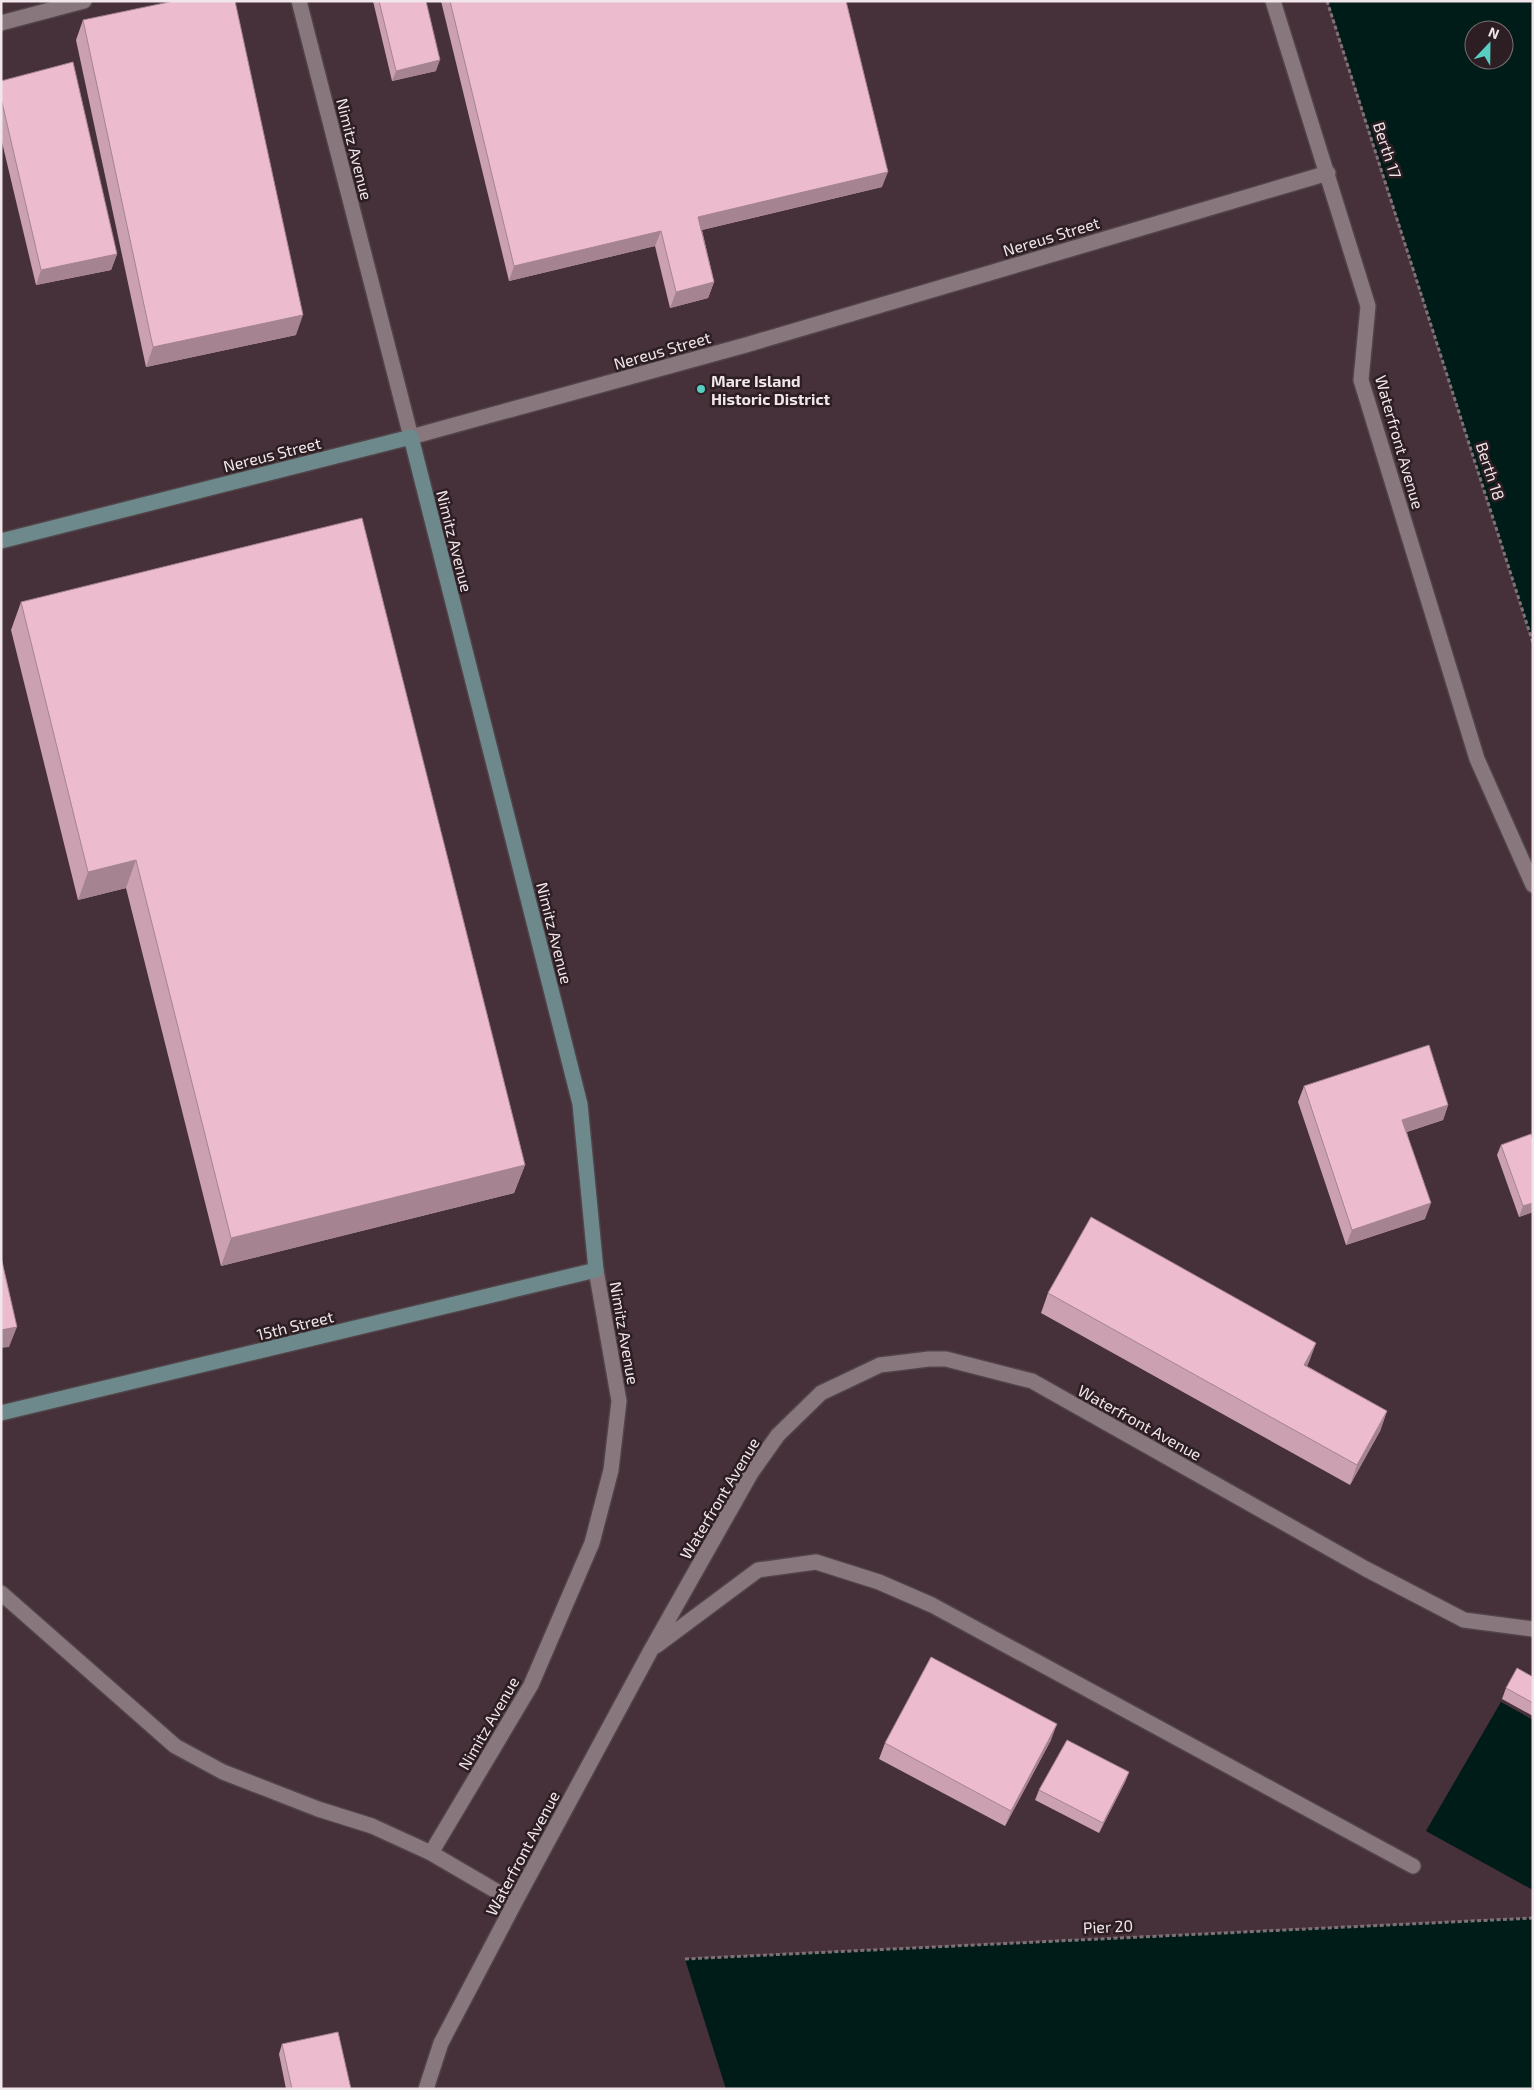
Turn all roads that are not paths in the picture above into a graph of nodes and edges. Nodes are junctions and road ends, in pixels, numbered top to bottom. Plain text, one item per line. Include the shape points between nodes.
1 (84, 1) edge
2 (299, 1) edge
3 (1273, 1) edge
4 (1, 23) edge
5 (1328, 173) junction
6 (411, 437) junction
7 (1, 541) edge
8 (1533, 886) edge
9 (596, 1270) junction
10 (1, 1413) edge
11 (1, 1593) edge
12 (1533, 1629) edge
13 (651, 1650) junction
14 (431, 1853) junction
15 (1413, 1866) dead end
16 (515, 1902) junction
17 (426, 2089) edge

1 - 4 street
2 - 6 street, Nimitz Avenue
3 - 5 street, Waterfront Avenue
5 - 6 street, Nereus Street via 746,345
5 - 8 street, Waterfront Avenue via 1368,306 1361,380 1477,759
6 - 7 street, Nereus Street
6 - 9 street, Nimitz Avenue via 580,1104
9 - 10 street, 15th Street
9 - 14 street, Nimitz Avenue via 619,1401 611,1470 592,1543 531,1685
11 - 14 street via 175,1746 223,1772 372,1826
12 - 13 street, Waterfront Avenue via 1464,1620 1366,1569 1032,1381 946,1359 929,1359 880,1365 821,1393 778,1435 751,1473
13 - 15 street via 758,1570 816,1562 880,1582 932,1605
13 - 16 street, Waterfront Avenue
14 - 16 street
16 - 17 street, Waterfront Avenue via 441,2043

